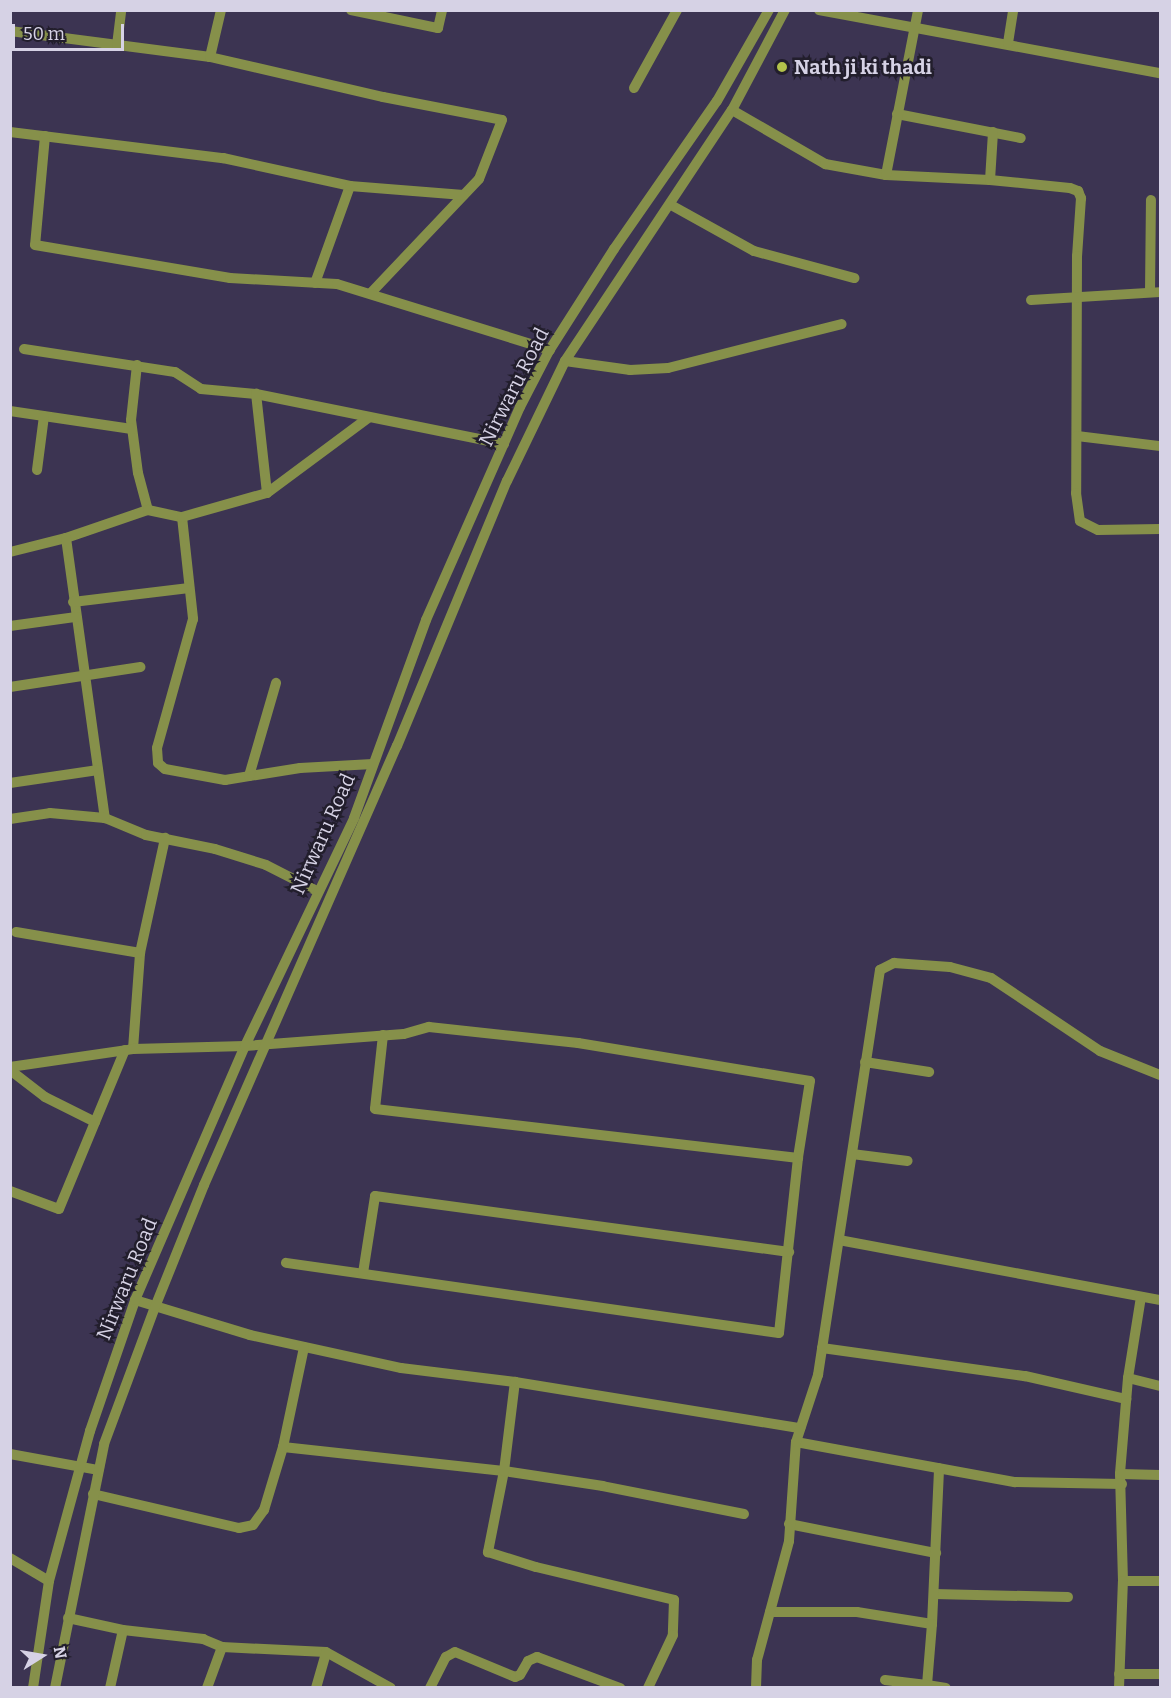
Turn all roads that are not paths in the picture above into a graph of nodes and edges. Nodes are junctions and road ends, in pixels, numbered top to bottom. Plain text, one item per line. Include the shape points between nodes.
1 (121, 10) edge
2 (221, 10) edge
3 (351, 10) edge
4 (442, 10) edge
5 (677, 10) edge
6 (769, 10) edge
7 (784, 10) edge
8 (819, 10) edge
9 (918, 10) edge
10 (1013, 10) edge
11 (915, 26) junction
12 (10, 31) edge
13 (1008, 43) junction
14 (117, 45) junction
15 (210, 57) junction
16 (1161, 73) edge
17 (634, 88) dead end
18 (732, 110) junction
19 (897, 114) junction
20 (10, 132) edge
21 (993, 132) junction
22 (45, 136) junction
23 (1021, 138) dead end
24 (886, 175) junction
25 (990, 180) junction
26 (350, 186) junction
27 (464, 195) junction
28 (1150, 200) dead end
29 (671, 205) junction
30 (854, 278) dead end
31 (315, 283) junction
32 (1155, 292) edge
33 (370, 294) junction
34 (1076, 297) junction
35 (1031, 300) dead end
36 (842, 324) dead end
37 (24, 349) dead end
38 (549, 350) junction
39 (565, 361) junction
40 (137, 365) junction
41 (256, 394) junction
42 (10, 411) edge
43 (44, 416) junction
44 (368, 418) junction
45 (132, 429) junction
46 (1077, 436) junction
47 (504, 444) junction
48 (1161, 446) edge
49 (37, 470) dead end
50 (267, 493) junction
51 (148, 510) junction
52 (182, 516) junction
53 (1161, 529) edge
54 (66, 538) junction
55 (10, 552) edge
56 (189, 588) junction
57 (73, 602) junction
58 (76, 617) junction
59 (10, 626) edge
60 (140, 668) dead end
61 (84, 678) junction
62 (276, 683) dead end
63 (10, 687) edge
64 (373, 764) junction
65 (98, 770) junction
66 (249, 776) junction
67 (10, 783) edge
68 (105, 818) junction
69 (10, 819) edge
70 (165, 838) junction
71 (317, 891) junction
72 (16, 932) dead end
73 (140, 953) junction
74 (383, 1035) junction
75 (268, 1043) junction
76 (245, 1046) junction
77 (129, 1050) junction
78 (865, 1062) junction
79 (10, 1069) edge
80 (929, 1072) dead end
81 (1161, 1075) edge
82 (95, 1122) junction
83 (852, 1154) junction
84 (798, 1158) junction
85 (908, 1161) dead end
86 (10, 1191) edge
87 (838, 1239) junction
88 (789, 1252) junction
89 (286, 1263) dead end
90 (363, 1274) junction
91 (1141, 1297) junction
92 (135, 1300) junction
93 (1161, 1300) edge
94 (155, 1307) junction
95 (304, 1347) junction
96 (822, 1348) junction
97 (1128, 1378) junction
98 (515, 1382) junction
99 (1161, 1386) edge
100 (1126, 1399) junction
101 (800, 1428) junction
102 (796, 1442) junction
103 (283, 1447) junction
104 (10, 1454) edge
105 (80, 1466) junction
106 (939, 1468) junction
107 (98, 1470) junction
108 (504, 1471) junction
109 (1161, 1475) edge
110 (1121, 1479) junction
111 (93, 1494) junction
112 (744, 1514) dead end
113 (789, 1524) junction
114 (936, 1553) junction
115 (11, 1560) edge
116 (49, 1581) junction
117 (1123, 1581) junction
118 (1161, 1581) edge
119 (934, 1594) junction
120 (1068, 1597) dead end
121 (770, 1612) junction
122 (68, 1618) junction
123 (932, 1624) junction
124 (123, 1630) junction
125 (222, 1647) junction
126 (326, 1653) junction
127 (1119, 1674) junction
128 (1161, 1674) edge
129 (885, 1680) dead end
130 (927, 1685) junction
131 (33, 1688) edge
132 (55, 1688) edge
133 (110, 1688) edge
134 (207, 1688) edge
135 (316, 1688) edge
136 (391, 1688) edge
137 (430, 1688) edge
138 (620, 1688) edge
139 (648, 1688) edge
140 (756, 1688) edge
141 (946, 1688) edge
142 (1119, 1688) edge

1 - 14 street
2 - 15 street
3 - 4 street via 438,28
5 - 17 street
6 - 38 street, Nirwaru Road via 717,101
7 - 18 street, Nirwaru Road
8 - 11 street
9 - 11 street
10 - 13 street
11 - 13 street
11 - 19 street
12 - 14 street
13 - 16 street
14 - 15 street
15 - 27 street via 502,120 479,179
18 - 24 street via 825,164
18 - 29 street, Nirwaru Road
19 - 21 street
19 - 24 street
20 - 22 street
21 - 23 street
21 - 25 street
22 - 26 street via 223,158
22 - 31 street via 35,246 230,278
24 - 25 street
25 - 34 street via 1078,191 1081,198
26 - 27 street
26 - 31 street
27 - 33 street
28 - 32 street
29 - 30 street via 754,251
29 - 39 street, Nirwaru Road
31 - 33 street via 337,284
32 - 34 street
33 - 38 street
34 - 35 street
34 - 46 street
36 - 39 street via 668,368 630,370
37 - 40 street
38 - 39 street
38 - 47 street, Nirwaru Road
39 - 75 street, Nirwaru Road via 507,481
40 - 41 street via 175,372 201,389
40 - 45 street
41 - 44 street
41 - 50 street
42 - 43 street
43 - 45 street
43 - 49 street
44 - 47 street
44 - 50 street
45 - 51 street
46 - 48 street
46 - 53 street via 1076,493 1080,521 1098,530
47 - 64 street, Nirwaru Road via 426,620
50 - 52 street
51 - 52 street
51 - 54 street
52 - 56 street
54 - 55 street
54 - 57 street
56 - 57 street
56 - 66 street via 193,619 157,748 158,763 165,770 225,780
57 - 58 street
58 - 59 street
58 - 61 street
60 - 61 street
61 - 63 street
61 - 65 street
62 - 66 street
64 - 66 street via 300,768
64 - 71 street, Nirwaru Road via 354,818
65 - 67 street
65 - 68 street
68 - 69 street via 50,813
68 - 70 street via 146,835
70 - 71 street via 266,864
70 - 73 street
71 - 76 street, Nirwaru Road
72 - 73 street
73 - 77 street
74 - 75 street
74 - 84 street via 375,1109
74 - 84 street via 429,1027 578,1043 810,1081
75 - 76 street
75 - 94 street, Nirwaru Road
76 - 77 street
76 - 92 street, Nirwaru Road
77 - 79 street
77 - 82 street
78 - 80 street
78 - 81 street via 877,974 894,963 950,967 991,978 1100,1051
78 - 83 street
79 - 82 street via 45,1097
82 - 86 street via 59,1209
83 - 85 street
83 - 87 street
84 - 88 street
87 - 91 street
87 - 96 street
88 - 90 street via 375,1196
88 - 90 street via 779,1332
89 - 90 street
91 - 93 street
91 - 97 street
92 - 94 street
92 - 105 street, Nirwaru Road
94 - 95 street
94 - 107 street, Nirwaru Road
95 - 98 street via 401,1368
95 - 103 street
96 - 100 street via 1024,1376
96 - 101 street via 818,1375
97 - 99 street
97 - 100 street
98 - 101 street
98 - 108 street
100 - 110 street
101 - 102 street
102 - 106 street
102 - 113 street
103 - 108 street
103 - 111 street via 264,1510 253,1525 239,1528
104 - 105 street
105 - 107 street
105 - 116 street, Nirwaru Road
106 - 110 street via 1015,1482
106 - 114 street
107 - 111 street, Nirwaru Road
108 - 112 street
108 - 139 street via 488,1552 674,1600 673,1635
109 - 110 street
110 - 117 street
111 - 122 street, Nirwaru Road
113 - 114 street
113 - 121 street via 789,1541
114 - 119 street
115 - 116 street
116 - 131 street, Nirwaru Road
117 - 118 street
117 - 127 street
119 - 120 street
119 - 123 street
121 - 123 street via 857,1612
121 - 140 street via 757,1660
122 - 124 street
122 - 132 street, Nirwaru Road
123 - 130 street
124 - 125 street via 203,1639
124 - 133 street
125 - 126 street
125 - 134 street
126 - 135 street
126 - 136 street
127 - 128 street
127 - 142 street
129 - 130 street
130 - 141 street
137 - 138 street via 446,1657 455,1652 515,1677 528,1661 537,1657

